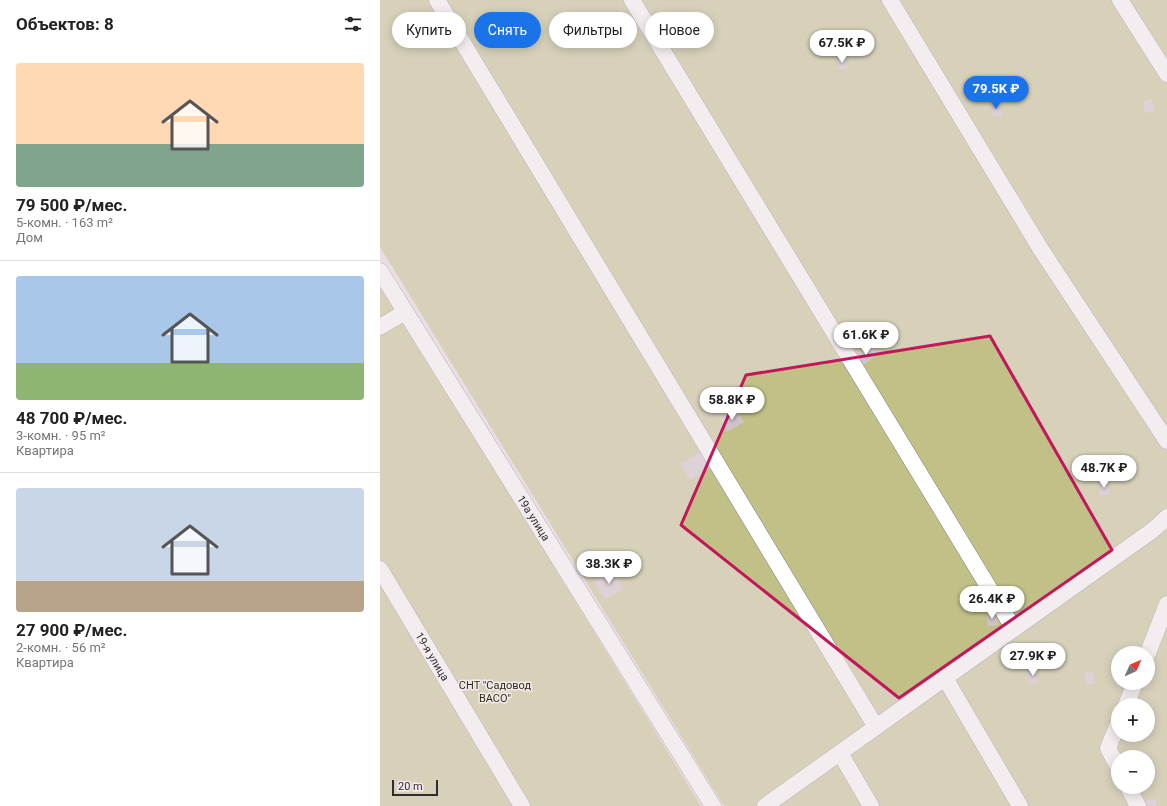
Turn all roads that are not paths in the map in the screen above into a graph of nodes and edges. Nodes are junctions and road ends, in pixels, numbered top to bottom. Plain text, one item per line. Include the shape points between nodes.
1 (437, 0) edge
2 (632, 0) edge
3 (890, 0) edge
4 (1120, 0) edge
5 (1167, 74) edge
6 (380, 271) edge
7 (405, 312) junction
8 (380, 327) edge
9 (1167, 441) edge
10 (1167, 516) edge
11 (380, 569) edge
12 (1167, 604) edge
13 (1014, 629) junction
14 (1151, 646) edge
15 (945, 678) junction
16 (876, 727) junction
17 (1111, 741) edge
18 (840, 753) junction
19 (1111, 754) edge
20 (1132, 794) edge
21 (522, 806) edge
22 (713, 806) edge
23 (765, 806) edge
24 (871, 806) edge
25 (1020, 806) edge
26 (1138, 806) edge

1 - 16 street
2 - 13 street
3 - 9 street via 1040,248
4 - 5 street
6 - 7 street, 19а улица
7 - 8 street
7 - 22 street, 19а улица
10 - 13 street via 1153,530
11 - 21 street, 19-я улица
12 - 14 street
13 - 15 street
15 - 16 street
15 - 25 street
16 - 18 street
17 - 19 street via 1108,748
18 - 23 street
18 - 24 street
20 - 26 street

